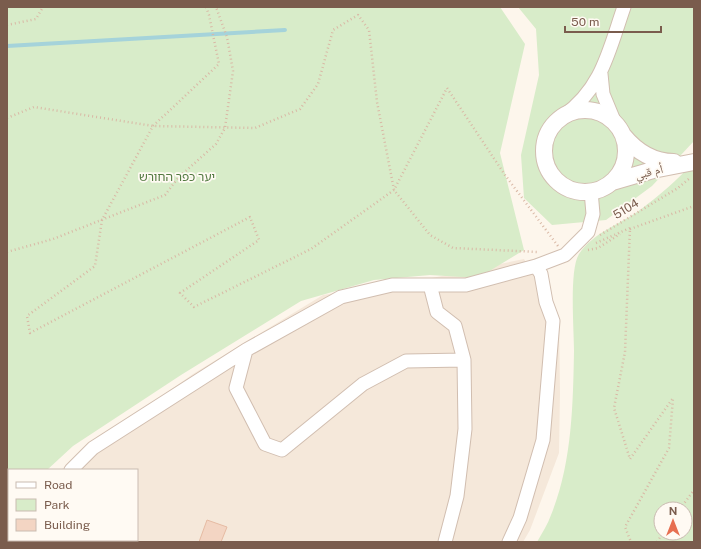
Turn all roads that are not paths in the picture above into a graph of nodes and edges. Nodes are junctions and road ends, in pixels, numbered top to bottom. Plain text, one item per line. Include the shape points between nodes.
1 (624, 7) edge
2 (601, 74) junction
3 (563, 116) junction
4 (619, 129) junction
5 (692, 166) edge
6 (612, 182) junction
7 (591, 191) junction
8 (536, 266) junction
9 (430, 285) junction
10 (246, 350) junction
11 (464, 360) junction
12 (72, 469) edge
13 (445, 542) edge
14 (509, 542) edge

1 - 2 street, أم قبي
2 - 3 street, أم قبي via 589,93
2 - 4 street, أم قبي via 603,94
3 - 4 street via 576,111 590,110 604,114
3 - 7 street via 548,132 544,146 549,171 558,182 571,189
4 - 5 street, أم قبي via 634,148 647,156 664,162
4 - 6 street via 626,143 626,158 621,171
5 - 6 street, أم قبي via 652,170
6 - 7 street
7 - 8 street via 593,214 588,232 565,256
8 - 9 street via 466,285
8 - 14 street via 553,321 543,440 520,518
9 - 10 street via 392,285 342,297
9 - 11 street via 437,312 455,326
10 - 11 street via 236,388 265,444 282,450 363,384 406,361
10 - 12 street via 94,448
11 - 13 street via 465,429 458,496

